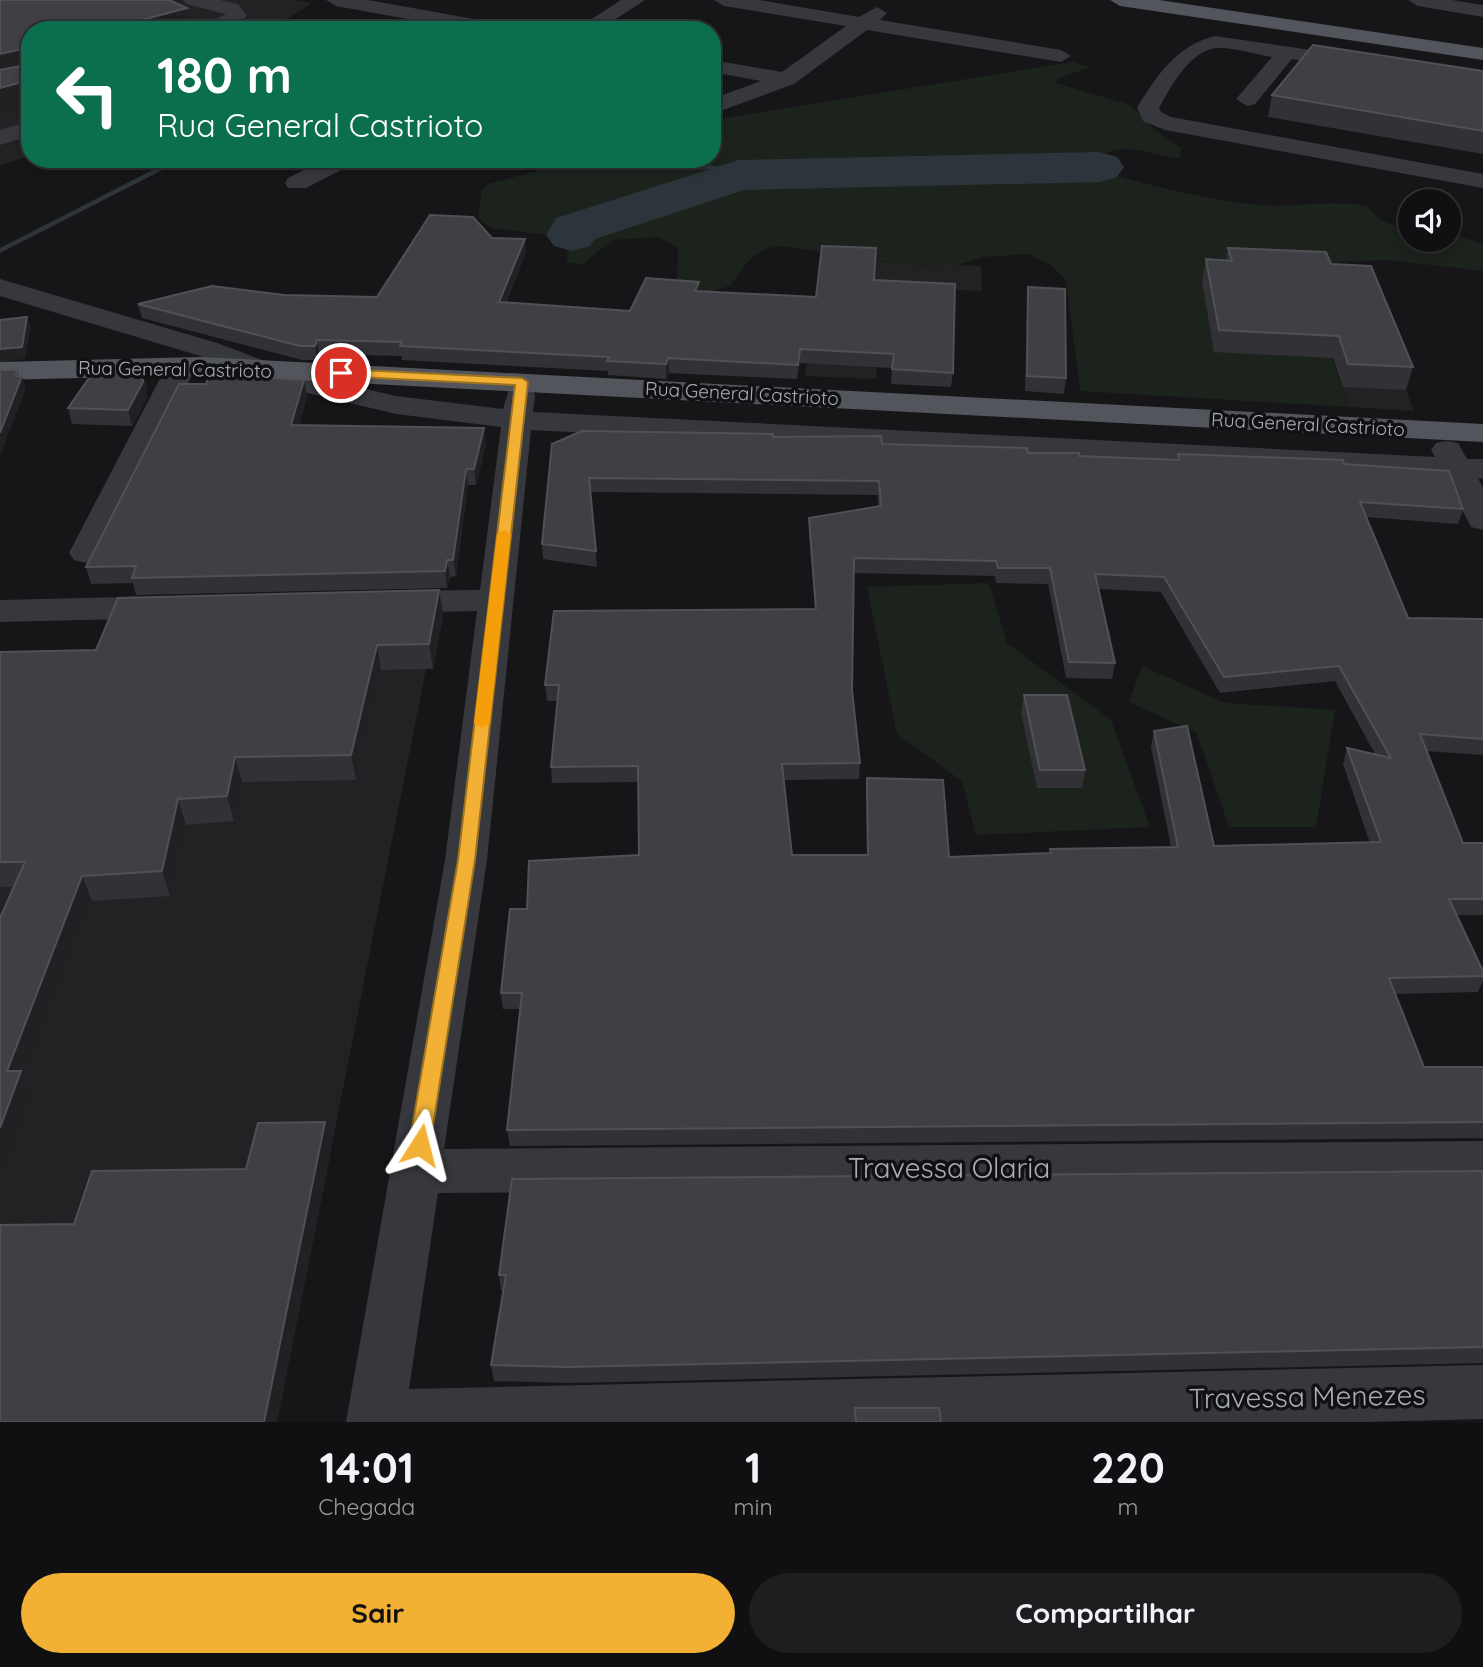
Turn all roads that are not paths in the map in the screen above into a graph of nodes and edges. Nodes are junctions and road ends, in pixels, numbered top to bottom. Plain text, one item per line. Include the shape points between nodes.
1 (193, 0) edge
2 (337, 0) edge
3 (635, 0) edge
4 (724, 0) edge
5 (896, 0) edge
6 (1120, 0) edge
7 (1406, 0) edge
8 (367, 2) edge
9 (1422, 2) edge
10 (1483, 11) edge
11 (428, 16) junction
12 (229, 21) edge
13 (418, 21) edge
14 (454, 21) edge
15 (600, 21) edge
16 (864, 22) junction
17 (1287, 52) junction
18 (1483, 54) edge
19 (1061, 56) dead end
20 (1380, 66) edge
21 (721, 68) edge
22 (786, 79) junction
23 (1247, 99) dead end
24 (721, 104) edge
25 (21, 131) edge
26 (0, 138) edge
27 (327, 168) edge
28 (1483, 181) edge
29 (297, 183) dead end
30 (0, 287) edge
31 (181, 367) junction
32 (261, 370) junction
33 (0, 371) edge
34 (519, 401) junction
35 (1439, 430) junction
36 (1483, 433) edge
37 (1469, 469) edge
38 (1483, 520) edge
39 (86, 553) dead end
40 (496, 600) junction
41 (354, 603) edge
42 (204, 606) edge
43 (0, 611) edge
44 (1483, 1163) edge
45 (415, 1171) junction
46 (1483, 1392) edge
47 (375, 1420) edge

1 - 12 street via 231,8 237,16
2 - 8 street
3 - 15 street
4 - 16 street
5 - 16 street
6 - 18 main road
7 - 9 street
8 - 11 street
9 - 10 street
11 - 13 street
11 - 14 street
16 - 19 street
16 - 22 street
17 - 20 street
17 - 23 street
17 - 28 street via 1227,43 1202,45 1165,78 1148,108 1151,116 1165,123
21 - 22 street
22 - 24 street
25 - 26 street
27 - 29 street
30 - 32 street via 207,349
31 - 32 main road, Rua General Castrioto
31 - 33 main road, Rua General Castrioto
31 - 39 street
32 - 34 street via 396,405
34 - 35 main road, Rua General Castrioto
34 - 37 street
34 - 40 street
35 - 36 main road, Rua General Castrioto
35 - 37 street
37 - 38 street
40 - 41 street
40 - 45 street via 467,860
42 - 43 street
44 - 45 street, Travessa Olaria
45 - 47 street
46 - 47 street, Travessa Menezes

